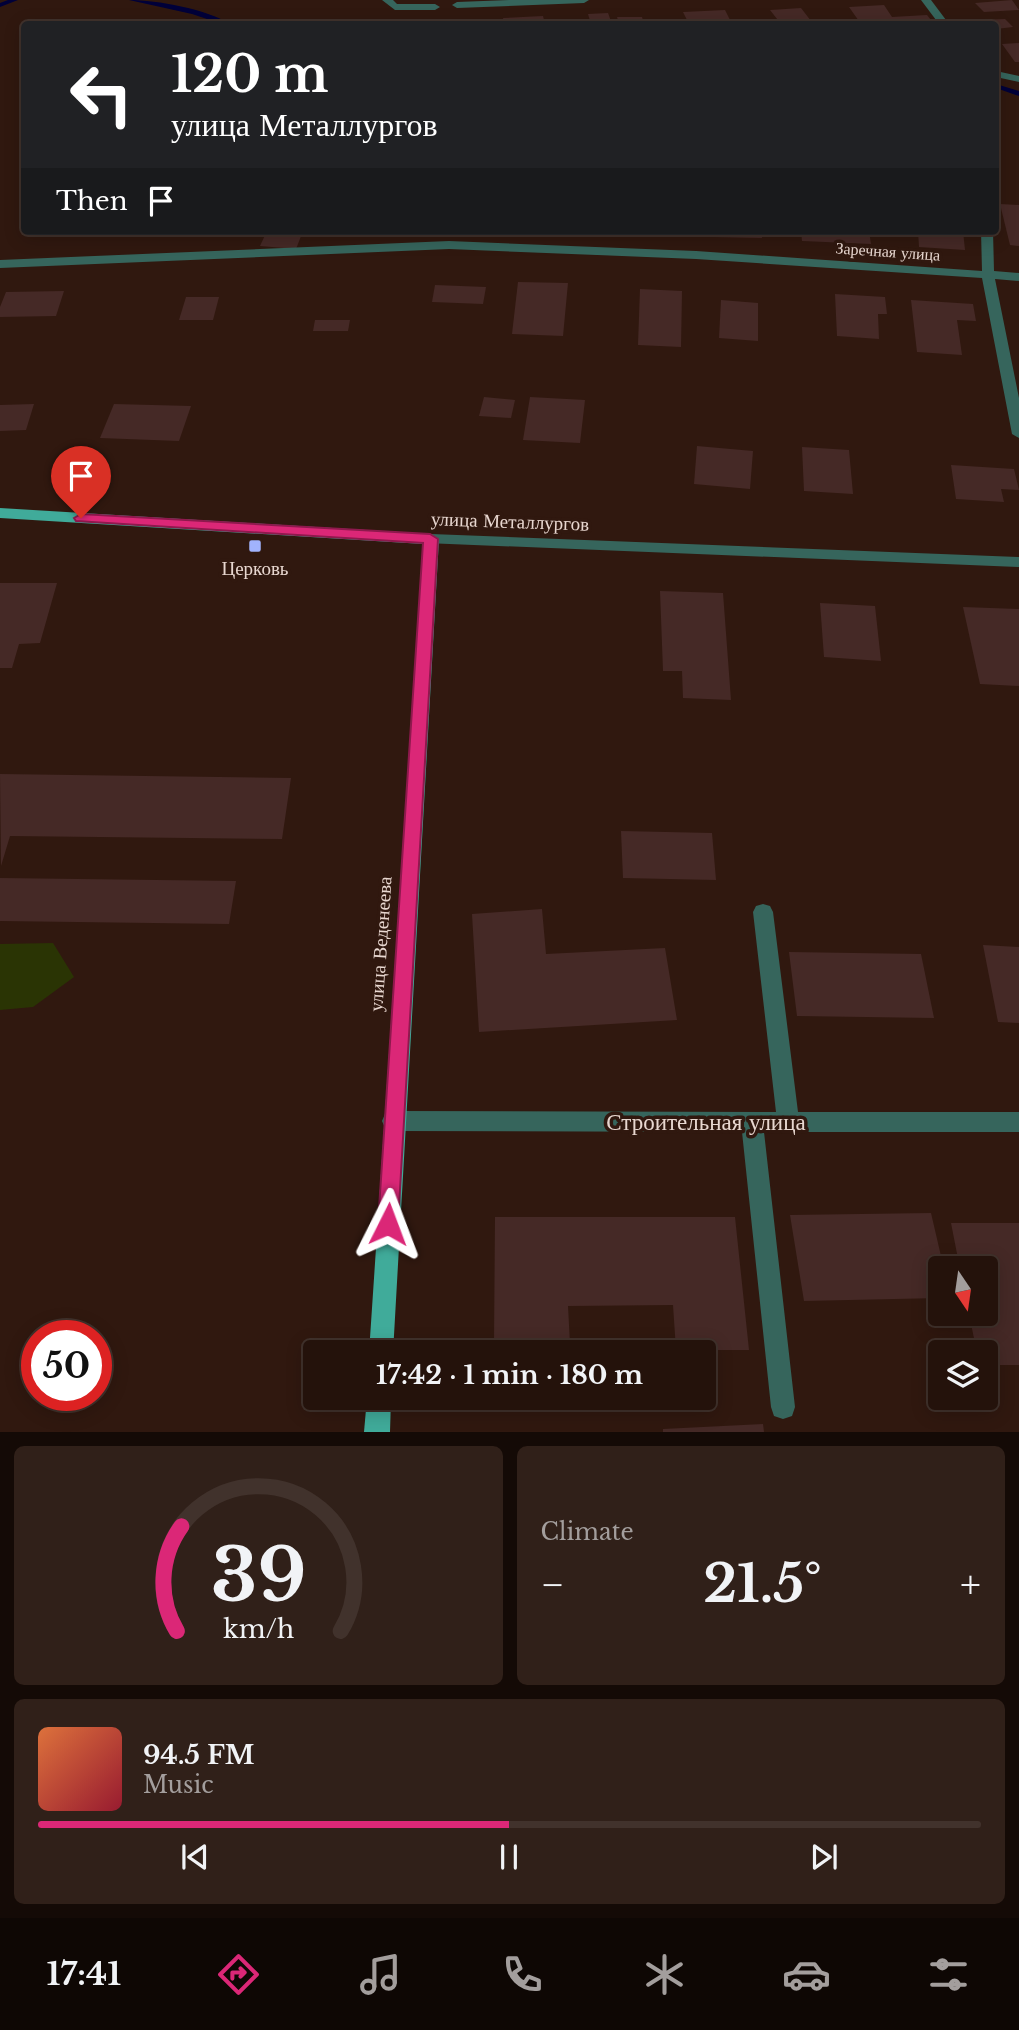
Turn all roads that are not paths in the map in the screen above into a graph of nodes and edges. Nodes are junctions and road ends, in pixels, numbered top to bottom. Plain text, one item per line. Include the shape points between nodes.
1 (387, 0) edge
2 (584, 0) edge
3 (926, 0) edge
4 (457, 5) dead end
5 (435, 7) dead end
6 (942, 21) edge
7 (999, 75) edge
8 (1019, 79) edge
9 (987, 235) edge
10 (0, 264) edge
11 (988, 276) junction
12 (1019, 277) edge
13 (1019, 434) edge
14 (0, 513) edge
15 (430, 539) junction
16 (1019, 562) edge
17 (763, 912) dead end
18 (393, 1121) junction
19 (752, 1122) junction
20 (788, 1122) junction
21 (1019, 1122) edge
22 (382, 1340) edge
23 (783, 1407) dead end
24 (378, 1410) edge
25 (377, 1432) edge

1 - 5 street via 395,8
2 - 4 street
3 - 6 street
7 - 8 street
9 - 11 street
10 - 11 street, Заречная улица via 449,245 696,255
11 - 12 street, Заречная улица
11 - 13 street
14 - 15 main road, улица Металлургов
15 - 16 street, улица Металлургов
15 - 18 main road, улица Веденеева
17 - 20 street
18 - 19 street, Строительная улица
18 - 22 main road, улица Веденеева
19 - 20 street, Строительная улица
19 - 23 street
20 - 21 street, Строительная улица
24 - 25 main road

